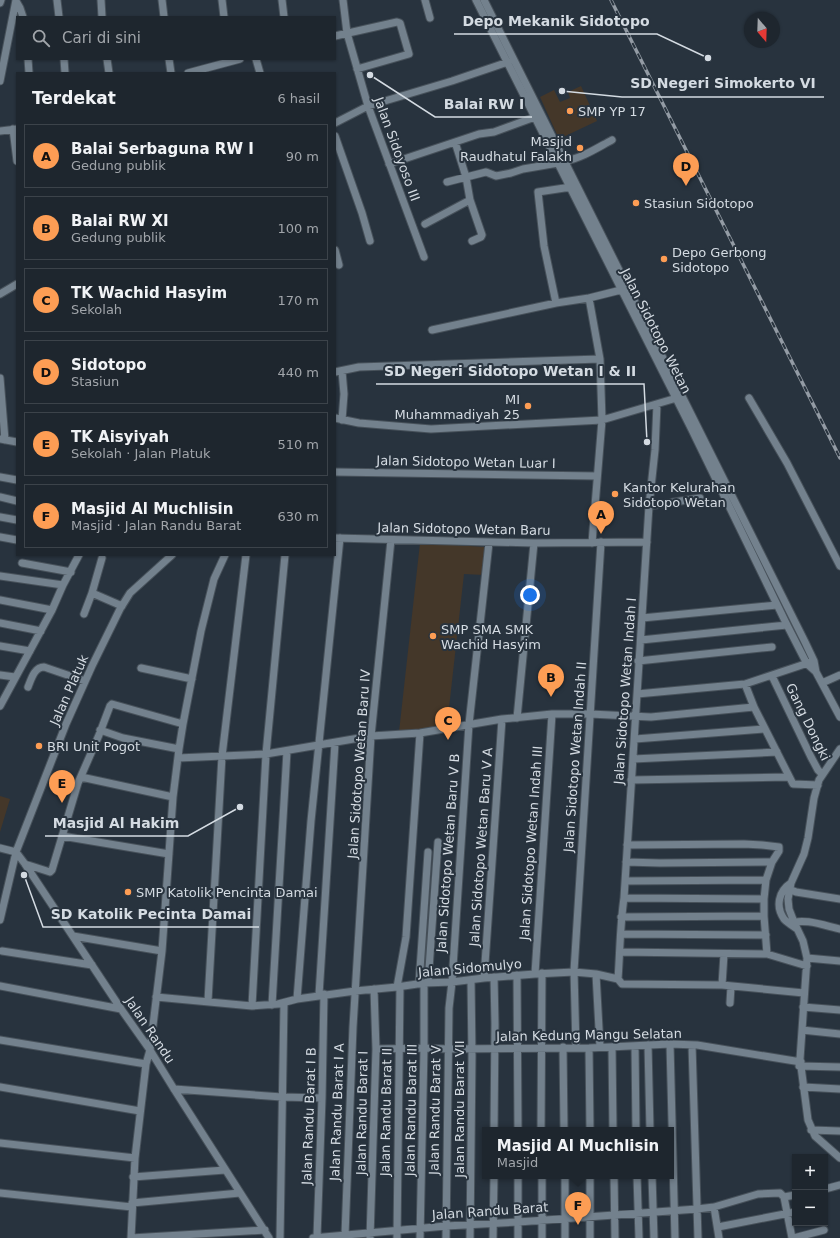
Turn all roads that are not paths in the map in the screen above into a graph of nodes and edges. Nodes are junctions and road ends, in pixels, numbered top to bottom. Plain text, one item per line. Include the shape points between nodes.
1 (57, 0) edge
2 (100, 0) edge
3 (162, 0) edge
4 (222, 0) edge
5 (282, 0) edge
6 (343, 0) edge
7 (425, 0) edge
8 (476, 0) edge
9 (484, 0) edge
10 (16, 1) edge
11 (23, 16) edge
12 (59, 16) edge
13 (102, 16) edge
14 (164, 16) edge
15 (224, 16) edge
16 (284, 16) edge
17 (430, 18) dead end
18 (492, 25) junction
19 (347, 33) junction
20 (336, 36) edge
21 (28, 60) edge
22 (64, 60) edge
23 (107, 60) edge
24 (169, 60) edge
25 (231, 60) edge
26 (256, 60) edge
27 (508, 62) junction
28 (357, 69) junction
29 (29, 72) edge
30 (65, 72) edge
31 (108, 72) edge
32 (171, 72) edge
33 (197, 72) edge
34 (260, 72) edge
35 (0, 81) edge
36 (368, 106) junction
37 (535, 117) junction
38 (336, 122) edge
39 (15, 129) edge
40 (0, 131) edge
41 (336, 139) edge
42 (612, 140) dead end
43 (455, 142) junction
44 (16, 145) edge
45 (562, 162) junction
46 (389, 164) junction
47 (466, 177) junction
48 (448, 182) dead end
49 (571, 187) junction
50 (470, 200) junction
51 (425, 224) dead end
52 (370, 241) dead end
53 (472, 241) dead end
54 (336, 253) edge
55 (424, 258) dead end
56 (340, 265) dead end
57 (16, 285) edge
58 (622, 290) junction
59 (0, 294) edge
60 (589, 298) junction
61 (556, 303) junction
62 (432, 330) dead end
63 (600, 359) junction
64 (339, 371) edge
65 (0, 378) edge
66 (679, 397) junction
67 (749, 398) dead end
68 (657, 404) junction
69 (339, 419) edge
70 (602, 420) junction
71 (3, 439) edge
72 (16, 442) edge
73 (336, 472) edge
74 (597, 476) junction
75 (0, 477) edge
76 (16, 480) edge
77 (0, 497) edge
78 (700, 498) dead end
79 (16, 501) edge
80 (649, 506) junction
81 (0, 517) edge
82 (16, 520) edge
83 (0, 537) edge
84 (337, 538) edge
85 (16, 540) edge
86 (391, 540) junction
87 (488, 542) junction
88 (601, 542) junction
89 (647, 542) junction
90 (534, 543) junction
91 (592, 543) junction
92 (336, 549) edge
93 (79, 556) edge
94 (171, 556) edge
95 (225, 556) edge
96 (246, 556) edge
97 (285, 556) edge
98 (335, 556) edge
99 (102, 558) dead end
100 (22, 563) dead end
101 (840, 566) edge
102 (71, 572) junction
103 (0, 576) edge
104 (63, 585) junction
105 (92, 593) junction
106 (0, 600) edge
107 (777, 605) junction
108 (122, 606) junction
109 (52, 610) junction
110 (84, 614) dead end
111 (642, 618) junction
112 (0, 623) edge
113 (787, 625) junction
114 (41, 631) junction
115 (641, 640) junction
116 (0, 646) edge
117 (772, 647) dead end
118 (30, 651) junction
119 (638, 661) junction
120 (811, 662) junction
121 (141, 668) dead end
122 (0, 675) edge
123 (840, 675) edge
124 (772, 676) junction
125 (16, 677) junction
126 (192, 679) junction
127 (85, 681) junction
128 (822, 683) junction
129 (745, 684) junction
130 (28, 687) dead end
131 (637, 694) junction
132 (0, 706) edge
133 (754, 707) junction
134 (839, 712) edge
135 (552, 714) junction
136 (590, 714) junction
137 (636, 716) junction
138 (518, 718) junction
139 (502, 719) junction
140 (183, 724) junction
141 (469, 724) junction
142 (765, 729) junction
143 (100, 730) junction
144 (420, 733) junction
145 (371, 736) junction
146 (635, 738) junction
147 (335, 743) junction
148 (319, 744) junction
149 (179, 749) junction
150 (840, 749) edge
151 (287, 751) junction
152 (777, 752) junction
153 (266, 754) junction
154 (222, 756) junction
155 (178, 758) junction
156 (633, 759) junction
157 (822, 774) junction
158 (81, 777) junction
159 (789, 777) junction
160 (631, 780) junction
161 (818, 785) junction
162 (173, 797) junction
163 (62, 836) junction
164 (438, 842) dead end
165 (627, 845) junction
166 (0, 848) edge
167 (16, 852) junction
168 (428, 852) dead end
169 (169, 854) junction
170 (626, 862) junction
171 (772, 862) junction
172 (25, 864) junction
173 (766, 880) junction
174 (625, 881) junction
175 (789, 886) junction
176 (624, 898) junction
177 (764, 899) junction
178 (840, 899) edge
179 (764, 916) junction
180 (621, 917) junction
181 (0, 920) edge
182 (792, 923) junction
183 (840, 929) edge
184 (621, 934) junction
185 (766, 935) junction
186 (74, 936) junction
187 (2, 951) dead end
188 (162, 951) junction
189 (620, 952) junction
190 (724, 954) junction
191 (767, 954) junction
192 (807, 958) junction
193 (840, 961) edge
194 (92, 965) junction
195 (807, 966) junction
196 (574, 972) junction
197 (538, 974) junction
198 (596, 974) junction
199 (517, 975) junction
200 (494, 977) junction
201 (484, 978) junction
202 (618, 979) junction
203 (471, 980) junction
204 (452, 982) junction
205 (424, 984) junction
206 (722, 985) junction
207 (0, 986) edge
208 (731, 986) junction
209 (398, 987) junction
210 (374, 989) junction
211 (355, 991) junction
212 (802, 992) junction
213 (322, 995) junction
214 (156, 997) junction
215 (297, 999) junction
216 (208, 1001) junction
217 (284, 1003) junction
218 (730, 1003) dead end
219 (272, 1005) junction
220 (252, 1006) junction
221 (803, 1007) junction
222 (121, 1009) junction
223 (840, 1010) edge
224 (802, 1030) junction
225 (840, 1034) edge
226 (0, 1040) edge
227 (670, 1044) junction
228 (692, 1045) junction
229 (635, 1046) junction
230 (648, 1046) junction
231 (600, 1047) junction
232 (612, 1047) junction
233 (399, 1048) junction
234 (424, 1048) junction
235 (495, 1048) junction
236 (541, 1048) junction
237 (563, 1048) junction
238 (576, 1048) junction
239 (589, 1048) junction
240 (376, 1049) junction
241 (448, 1049) junction
242 (472, 1049) junction
243 (517, 1049) junction
244 (150, 1050) junction
245 (799, 1063) junction
246 (146, 1064) junction
247 (840, 1067) edge
248 (803, 1086) junction
249 (0, 1087) edge
250 (174, 1089) junction
251 (840, 1089) edge
252 (282, 1097) junction
253 (322, 1098) junction
254 (140, 1111) junction
255 (494, 1127) edge
256 (518, 1127) edge
257 (542, 1127) edge
258 (564, 1127) edge
259 (590, 1127) edge
260 (613, 1127) edge
261 (636, 1127) edge
262 (650, 1127) edge
263 (672, 1127) edge
264 (811, 1130) junction
265 (840, 1131) edge
266 (0, 1143) edge
267 (135, 1158) junction
268 (840, 1158) edge
269 (840, 1162) edge
270 (225, 1170) junction
271 (133, 1177) junction
272 (494, 1179) edge
273 (518, 1179) edge
274 (542, 1179) edge
275 (565, 1179) edge
276 (590, 1179) edge
277 (614, 1179) edge
278 (637, 1179) edge
279 (652, 1179) edge
280 (673, 1179) edge
281 (840, 1185) edge
282 (828, 1188) edge
283 (0, 1193) edge
284 (240, 1193) junction
285 (792, 1196) edge
286 (784, 1197) junction
287 (132, 1205) junction
288 (714, 1207) junction
289 (697, 1209) junction
290 (674, 1210) junction
291 (653, 1212) junction
292 (638, 1213) junction
293 (791, 1213) edge
294 (615, 1215) junction
295 (590, 1217) junction
296 (565, 1218) junction
297 (542, 1220) junction
298 (518, 1222) junction
299 (493, 1223) junction
300 (470, 1225) junction
301 (446, 1226) junction
302 (718, 1227) junction
303 (420, 1228) junction
304 (264, 1230) junction
305 (397, 1230) junction
306 (824, 1230) dead end
307 (345, 1235) junction
308 (371, 1235) edge
309 (131, 1238) edge
310 (269, 1238) edge
311 (280, 1238) edge
312 (313, 1238) edge
313 (317, 1238) edge
314 (397, 1238) edge
315 (420, 1238) edge
316 (446, 1238) edge
317 (470, 1238) edge
318 (493, 1238) edge
319 (518, 1238) edge
320 (542, 1238) edge
321 (565, 1238) edge
322 (590, 1238) edge
323 (615, 1238) edge
324 (639, 1238) edge
325 (654, 1238) edge
326 (675, 1238) edge
327 (698, 1238) edge
328 (720, 1238) edge
329 (793, 1238) edge

1 - 12 street
2 - 13 street
3 - 14 street
4 - 15 street
5 - 16 street
6 - 19 street, Jalan Sidoyoso III
7 - 17 street
8 - 18 street, Jalan Sidotopo Wetan
9 - 18 street, Jalan Sidotopo Wetan
10 - 11 street
10 - 35 street
18 - 27 street, Jalan Sidotopo Wetan
18 - 45 street, Jalan Sidotopo Wetan
19 - 20 street
19 - 28 street, Jalan Sidoyoso III
19 - 28 street via 398,22 409,54
21 - 29 street
22 - 30 street
23 - 31 street
24 - 32 street
25 - 33 street
26 - 34 street
27 - 36 street
27 - 37 street, Jalan Sidotopo Wetan
28 - 36 street, Jalan Sidoyoso III
36 - 38 street
36 - 46 street, Jalan Sidoyoso III
37 - 43 street via 494,132
37 - 45 street, Jalan Sidotopo Wetan
39 - 40 street
39 - 44 street
41 - 52 street
42 - 45 street via 572,160
43 - 46 street
43 - 47 street
45 - 47 street via 496,176 486,172
45 - 49 street, Jalan Sidotopo Wetan
45 - 66 street, Jalan Sidotopo Wetan via 616,263
46 - 55 street, Jalan Sidoyoso III
47 - 48 street
47 - 50 street
49 - 58 street, Jalan Sidotopo Wetan
49 - 61 street via 538,192 544,246
50 - 51 street
50 - 53 street via 482,235
54 - 56 street
57 - 59 street
58 - 60 street
58 - 66 street, Jalan Sidotopo Wetan
60 - 61 street
60 - 63 street
61 - 62 street
63 - 64 street via 359,367
63 - 70 street
64 - 69 street via 344,394
65 - 71 street
66 - 68 street
66 - 107 street, Jalan Sidotopo Wetan
66 - 120 street, Jalan Sidotopo Wetan
67 - 101 street via 787,463
68 - 70 street
68 - 80 street, Jalan Sidotopo Wetan Indah I
69 - 70 street via 359,424 431,429
70 - 74 street
71 - 72 street
73 - 74 street, Jalan Sidotopo Wetan Luar I
74 - 91 street
75 - 76 street
77 - 79 street
78 - 80 street
80 - 89 street, Jalan Sidotopo Wetan Indah I
81 - 82 street
83 - 85 street
84 - 86 street, Jalan Sidotopo Wetan Baru
84 - 92 street
86 - 87 street, Jalan Sidotopo Wetan Baru
86 - 145 street, Jalan Sidotopo Wetan Baru IV
87 - 90 street, Jalan Sidotopo Wetan Baru
87 - 141 street, Jalan Sidotopo Wetan Baru V B
88 - 89 street, Jalan Sidotopo Wetan Baru
88 - 91 street, Jalan Sidotopo Wetan Baru
88 - 136 street, Jalan Sidotopo Wetan Indah II
89 - 111 street, Jalan Sidotopo Wetan Indah I
90 - 91 street, Jalan Sidotopo Wetan Baru
90 - 138 street
93 - 102 street
94 - 108 street, Jalan Platuk via 130,593
95 - 126 street via 214,579
96 - 154 street
97 - 153 street
98 - 148 street
99 - 105 street
100 - 102 street
102 - 104 street
103 - 104 street
104 - 109 street
105 - 108 street
105 - 110 street
106 - 109 street
107 - 111 street
107 - 113 street, Jalan Sidotopo Wetan
108 - 127 street, Jalan Platuk
109 - 114 street
111 - 115 street, Jalan Sidotopo Wetan Indah I
112 - 114 street
113 - 115 street
113 - 120 street, Jalan Sidotopo Wetan
114 - 118 street
115 - 119 street, Jalan Sidotopo Wetan Indah I
116 - 118 street
117 - 119 street
118 - 125 street
119 - 131 street, Jalan Sidotopo Wetan Indah I
120 - 124 street, Gang Dongki
120 - 128 street, Jalan Sidotopo Wetan
121 - 126 street
122 - 125 street
123 - 128 street
124 - 129 street
124 - 157 street, Gang Dongki via 813,761
125 - 132 street
126 - 140 street
127 - 130 street via 40,667
127 - 167 street, Jalan Platuk
128 - 134 street, Jalan Sidotopo Wetan
129 - 131 street
129 - 133 street
131 - 137 street, Jalan Sidotopo Wetan Indah I
133 - 137 street via 651,717
133 - 142 street
135 - 136 street
135 - 138 street
135 - 197 street, Jalan Sidotopo Wetan Indah III
136 - 137 street
136 - 196 street, Jalan Sidotopo Wetan Indah II
137 - 146 street, Jalan Sidotopo Wetan Indah I
138 - 139 street
139 - 141 street
139 - 201 street, Jalan Sidotopo Wetan Baru V A
140 - 143 street via 112,704
140 - 149 street
141 - 144 street
141 - 204 street, Jalan Sidotopo Wetan Baru V B
142 - 146 street
142 - 152 street
143 - 149 street via 123,738
143 - 158 street
144 - 145 street
144 - 209 street, Jalan Randu Barat II via 406,937
145 - 147 street
145 - 211 street, Jalan Sidotopo Wetan Baru IV
146 - 156 street, Jalan Sidotopo Wetan Indah I
147 - 148 street
147 - 213 street, Jalan Randu Barat I B
148 - 151 street
148 - 215 street
149 - 155 street
150 - 157 street
151 - 153 street
151 - 219 street
152 - 156 street
152 - 159 street
153 - 154 street
153 - 220 street
154 - 155 street
154 - 216 street
155 - 162 street
156 - 160 street, Jalan Sidotopo Wetan Indah I
157 - 161 street
158 - 162 street
158 - 163 street
159 - 160 street
159 - 161 street via 793,784
160 - 165 street, Jalan Sidotopo Wetan Indah I
161 - 175 street via 804,854
162 - 169 street
163 - 169 street
163 - 172 street via 50,872
164 - 205 street
165 - 170 street, Jalan Sidotopo Wetan Indah I
165 - 171 street via 744,844 779,847 780,850
166 - 167 street
167 - 172 street, Jalan Randu
167 - 181 street, Jalan Platuk
168 - 205 street
169 - 188 street
170 - 171 street
170 - 174 street, Jalan Sidotopo Wetan Indah I
171 - 173 street
172 - 186 street, Jalan Randu
173 - 174 street
173 - 177 street
174 - 176 street, Jalan Sidotopo Wetan Indah I
175 - 178 street via 796,892
175 - 182 street via 780,894 780,904 783,917
176 - 177 street
176 - 180 street, Jalan Sidotopo Wetan Indah I
177 - 179 street
179 - 180 street
179 - 185 street
180 - 184 street, Jalan Sidotopo Wetan Indah I
182 - 183 street via 803,920
182 - 192 street via 805,946
184 - 185 street
184 - 189 street, Jalan Sidotopo Wetan Indah I
185 - 191 street
186 - 188 street
186 - 194 street, Jalan Randu
187 - 194 street
188 - 214 street
189 - 190 street
189 - 202 street, Jalan Sidotopo Wetan Indah I
190 - 191 street
190 - 206 street
191 - 195 street
192 - 193 street
192 - 195 street
194 - 222 street, Jalan Randu
195 - 212 street
196 - 197 street, Jalan Sidomulyo
196 - 198 street, Jalan Sidomulyo
196 - 238 street, Jalan Sidotopo Wetan Indah II
197 - 199 street, Jalan Sidomulyo
197 - 236 street, Jalan Sidotopo Wetan Indah III
198 - 202 street, Jalan Sidomulyo
198 - 231 street
199 - 200 street, Jalan Sidomulyo
199 - 243 street
200 - 201 street, Jalan Sidomulyo
200 - 235 street
201 - 203 street, Jalan Sidomulyo
202 - 206 street, Jalan Sidomulyo via 622,984
203 - 204 street, Jalan Sidomulyo
203 - 242 street, Jalan Randu Barat VII
204 - 205 street, Jalan Sidomulyo
204 - 241 street, Jalan Randu Barat V
205 - 209 street, Jalan Sidomulyo
205 - 234 street, Jalan Randu Barat III
206 - 208 street
207 - 222 street
208 - 212 street
208 - 218 street
209 - 210 street, Jalan Sidomulyo
209 - 233 street, Jalan Randu Barat II
210 - 211 street, Jalan Sidomulyo
210 - 240 street, Jalan Randu Barat I
211 - 213 street, Jalan Sidomulyo
211 - 307 street, Jalan Randu Barat I A
212 - 221 street
213 - 215 street, Jalan Sidomulyo
213 - 253 street, Jalan Randu Barat I B
214 - 216 street, Jalan Sidomulyo
214 - 244 street
215 - 217 street, Jalan Sidomulyo
216 - 220 street, Jalan Sidomulyo
217 - 219 street, Jalan Sidomulyo
217 - 252 street
219 - 220 street, Jalan Sidomulyo
221 - 223 street
221 - 224 street
222 - 244 street, Jalan Randu
224 - 225 street
224 - 245 street
226 - 246 street
227 - 228 street, Jalan Kedung Mangu Selatan
227 - 230 street, Jalan Kedung Mangu Selatan
227 - 263 street
228 - 245 street, Jalan Kedung Mangu Selatan
228 - 289 street
229 - 230 street, Jalan Kedung Mangu Selatan
229 - 232 street, Jalan Kedung Mangu Selatan
229 - 261 street
230 - 262 street
231 - 232 street, Jalan Kedung Mangu Selatan
231 - 239 street, Jalan Kedung Mangu Selatan
232 - 260 street
233 - 234 street, Jalan Kedung Mangu Selatan
233 - 240 street, Jalan Kedung Mangu Selatan
233 - 305 street, Jalan Randu Barat II
234 - 241 street, Jalan Kedung Mangu Selatan
234 - 303 street, Jalan Randu Barat III
235 - 242 street, Jalan Kedung Mangu Selatan
235 - 243 street, Jalan Kedung Mangu Selatan
235 - 255 street
236 - 237 street, Jalan Kedung Mangu Selatan
236 - 243 street, Jalan Kedung Mangu Selatan
236 - 257 street, Jalan Sidotopo Wetan Indah III
237 - 238 street, Jalan Kedung Mangu Selatan
237 - 258 street
238 - 239 street, Jalan Kedung Mangu Selatan
239 - 259 street
240 - 308 street, Jalan Randu Barat I
241 - 242 street, Jalan Kedung Mangu Selatan
241 - 301 street, Jalan Randu Barat V
242 - 300 street, Jalan Randu Barat VII
243 - 256 street
244 - 246 street
244 - 250 street, Jalan Randu
245 - 247 street, Jalan Kedung Mangu Selatan
245 - 248 street
245 - 269 street via 803,1112 808,1128 815,1140
246 - 254 street
248 - 251 street
248 - 264 street
249 - 254 street
250 - 252 street
250 - 270 street, Jalan Randu
252 - 253 street
252 - 311 street
253 - 313 street, Jalan Randu Barat I B
254 - 267 street
264 - 265 street
264 - 268 street
266 - 267 street
267 - 271 street
270 - 271 street
270 - 284 street, Jalan Randu
271 - 287 street
272 - 299 street
273 - 298 street
274 - 297 street
275 - 296 street
276 - 295 street
277 - 294 street
278 - 292 street
279 - 291 street
280 - 290 street
281 - 282 street
283 - 287 street
284 - 287 street
284 - 304 street, Jalan Randu
285 - 286 street
286 - 288 street, Jalan Randu Barat via 780,1193 763,1193
286 - 293 street
287 - 309 street
288 - 289 street, Jalan Randu Barat
288 - 302 street
289 - 290 street, Jalan Randu Barat
289 - 327 street
290 - 291 street, Jalan Randu Barat
290 - 326 street
291 - 292 street, Jalan Randu Barat
291 - 325 street
292 - 294 street, Jalan Randu Barat
292 - 324 street
293 - 302 street
293 - 329 street
294 - 295 street, Jalan Randu Barat
294 - 323 street
295 - 296 street, Jalan Randu Barat
295 - 322 street
296 - 297 street, Jalan Randu Barat
296 - 321 street
297 - 298 street, Jalan Randu Barat
297 - 320 street
298 - 299 street, Jalan Randu Barat
298 - 319 street
299 - 300 street, Jalan Randu Barat
299 - 318 street
300 - 301 street, Jalan Randu Barat
300 - 317 street, Jalan Randu Barat VII
301 - 303 street, Jalan Randu Barat
301 - 316 street, Jalan Randu Barat V
302 - 328 street
303 - 305 street, Jalan Randu Barat
303 - 315 street, Jalan Randu Barat III
304 - 309 street
304 - 310 street, Jalan Randu
305 - 308 street, Jalan Randu Barat
305 - 314 street, Jalan Randu Barat II
306 - 329 street
307 - 308 street, Jalan Randu Barat
307 - 313 street, Jalan Randu Barat
312 - 313 street, Jalan Randu Barat

